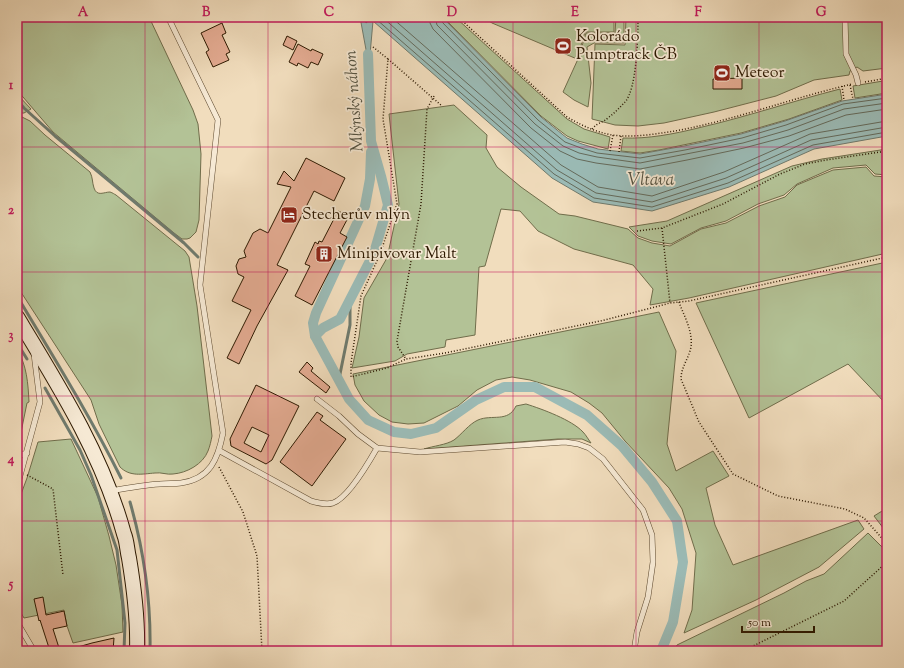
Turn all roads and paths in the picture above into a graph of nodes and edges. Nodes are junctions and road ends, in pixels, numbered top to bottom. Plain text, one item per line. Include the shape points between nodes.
1 (168, 17) edge
2 (458, 17) edge
3 (638, 17) edge
4 (845, 17) edge
5 (373, 47) dead end
6 (388, 59) junction
7 (887, 78) edge
8 (858, 83) junction
9 (850, 85) junction
10 (842, 86) junction
11 (434, 96) dead end
12 (432, 98) junction
13 (852, 99) dead end
14 (844, 100) dead end
15 (442, 106) dead end
16 (592, 129) junction
17 (612, 135) junction
18 (621, 136) junction
19 (610, 150) dead end
20 (887, 151) edge
21 (619, 152) dead end
22 (662, 228) junction
23 (637, 231) dead end
24 (887, 256) edge
25 (679, 302) junction
26 (670, 303) junction
27 (17, 318) edge
28 (32, 343) junction
29 (406, 359) junction
30 (317, 399) dead end
31 (377, 448) junction
32 (220, 451) junction
33 (27, 453) junction
34 (17, 456) edge
35 (216, 460) junction
36 (22, 472) junction
37 (17, 487) edge
38 (110, 491) junction
39 (887, 544) edge
40 (887, 562) edge
41 (63, 575) dead end
42 (17, 622) edge
43 (34, 651) edge
44 (137, 651) edge
45 (262, 651) edge
46 (634, 651) edge
47 (743, 651) edge

1 - 32 lane via 218,120 200,285 223,433
2 - 16 path via 567,117
3 - 16 path via 636,60 630,93 626,101 608,118 596,123
4 - 8 lane via 846,54
5 - 6 path
6 - 12 path
6 - 29 path via 383,119 397,204 362,296 350,363 351,377 387,368
7 - 8 path
8 - 9 path
9 - 10 path
9 - 13 path
10 - 14 path
10 - 18 path via 695,127 639,136
11 - 12 path
12 - 15 path
12 - 29 path via 427,109 421,204 397,341 398,348
16 - 17 path
17 - 18 path
17 - 19 path
18 - 21 path
20 - 22 path via 805,164 753,187 723,204
22 - 23 path
22 - 26 path
24 - 25 path
25 - 26 path
25 - 39 path via 689,324 691,347 681,379 699,422 733,474 778,496 845,509 864,518
26 - 29 path via 605,320
27 - 28 main road
28 - 33 lane via 40,402
28 - 38 main road via 96,456
30 - 31 lane
31 - 32 lane via 346,493 333,503 323,504 311,501
31 - 46 lane via 420,452 565,442 589,448 603,459 643,510 652,535 653,562 648,597
32 - 35 lane
33 - 34 lane
33 - 36 lane
35 - 38 lane via 203,475 192,480
35 - 45 path via 243,512 257,556
36 - 37 lane
36 - 41 path via 53,490
38 - 44 main road via 125,535 133,580
40 - 47 path via 844,601
42 - 43 lane

